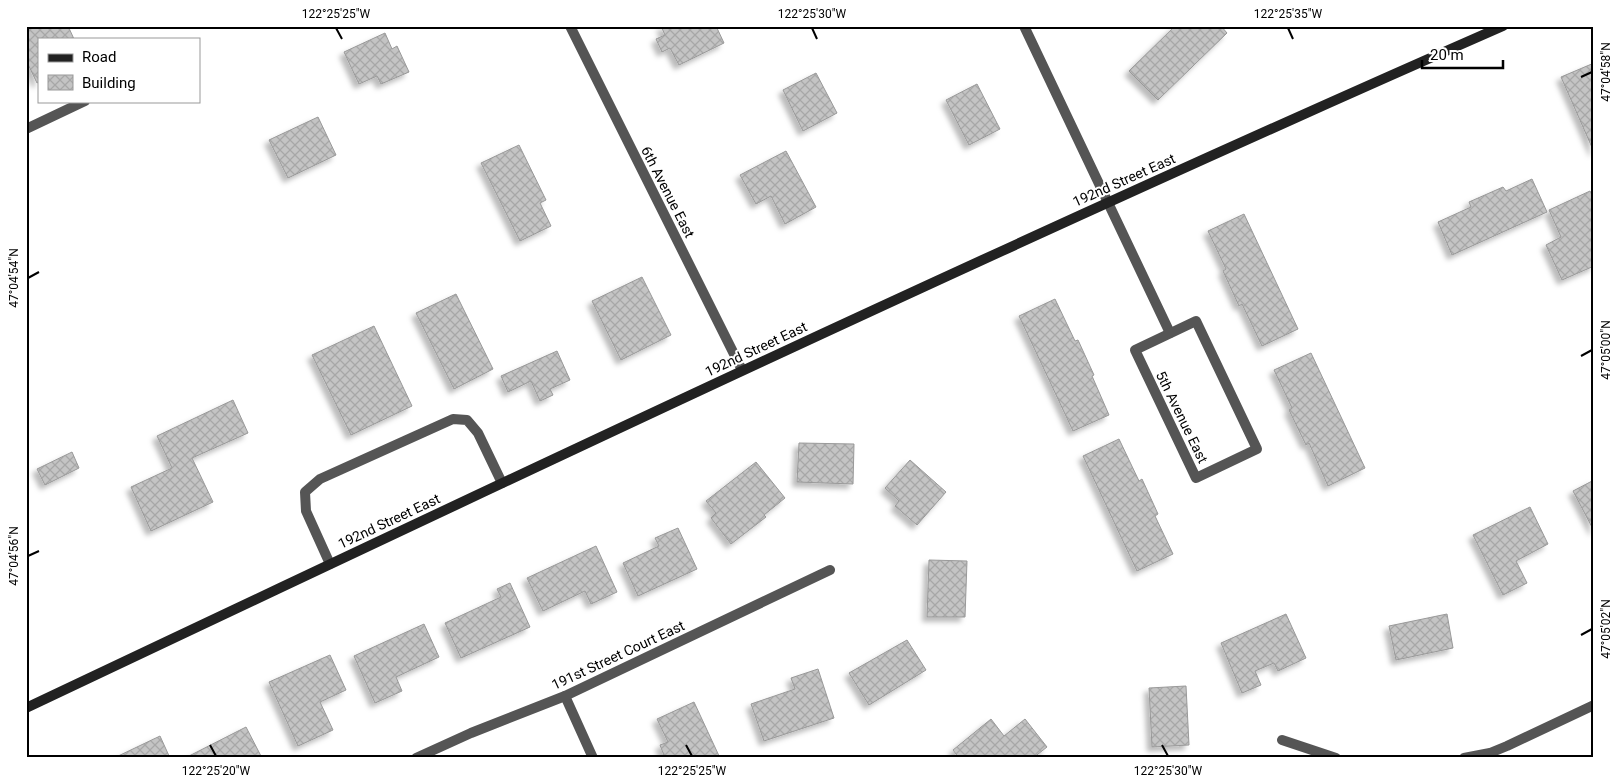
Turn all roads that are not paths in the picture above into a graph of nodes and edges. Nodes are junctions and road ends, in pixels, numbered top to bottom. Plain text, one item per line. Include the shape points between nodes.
1 (570, 26) edge
2 (1024, 26) edge
3 (1502, 26) edge
4 (83, 102) edge
5 (26, 130) edge
6 (1108, 202) junction
7 (1170, 334) junction
8 (742, 370) junction
9 (502, 483) junction
10 (330, 564) junction
11 (830, 570) dead end
12 (565, 696) junction
13 (1594, 705) edge
14 (26, 708) edge
15 (1282, 740) dead end
16 (416, 758) edge
17 (593, 758) edge
18 (1336, 758) edge
19 (1464, 758) edge

1 - 8 street, 6th Avenue East
2 - 6 street
3 - 6 street, 192nd Street East
4 - 5 street
6 - 7 street
6 - 8 street, 192nd Street East
7 - 7 street, 5th Avenue East via 1196,321 1257,448 1196,478 1135,350
8 - 9 street, 192nd Street East
9 - 10 street, 192nd Street East
9 - 10 street via 478,433 467,420 453,419 320,479 305,492 306,511
10 - 14 street, 192nd Street East
11 - 12 street, 191st Street Court East
12 - 16 street, 191st Street Court East
12 - 17 street
13 - 19 street via 1490,753
15 - 18 street

